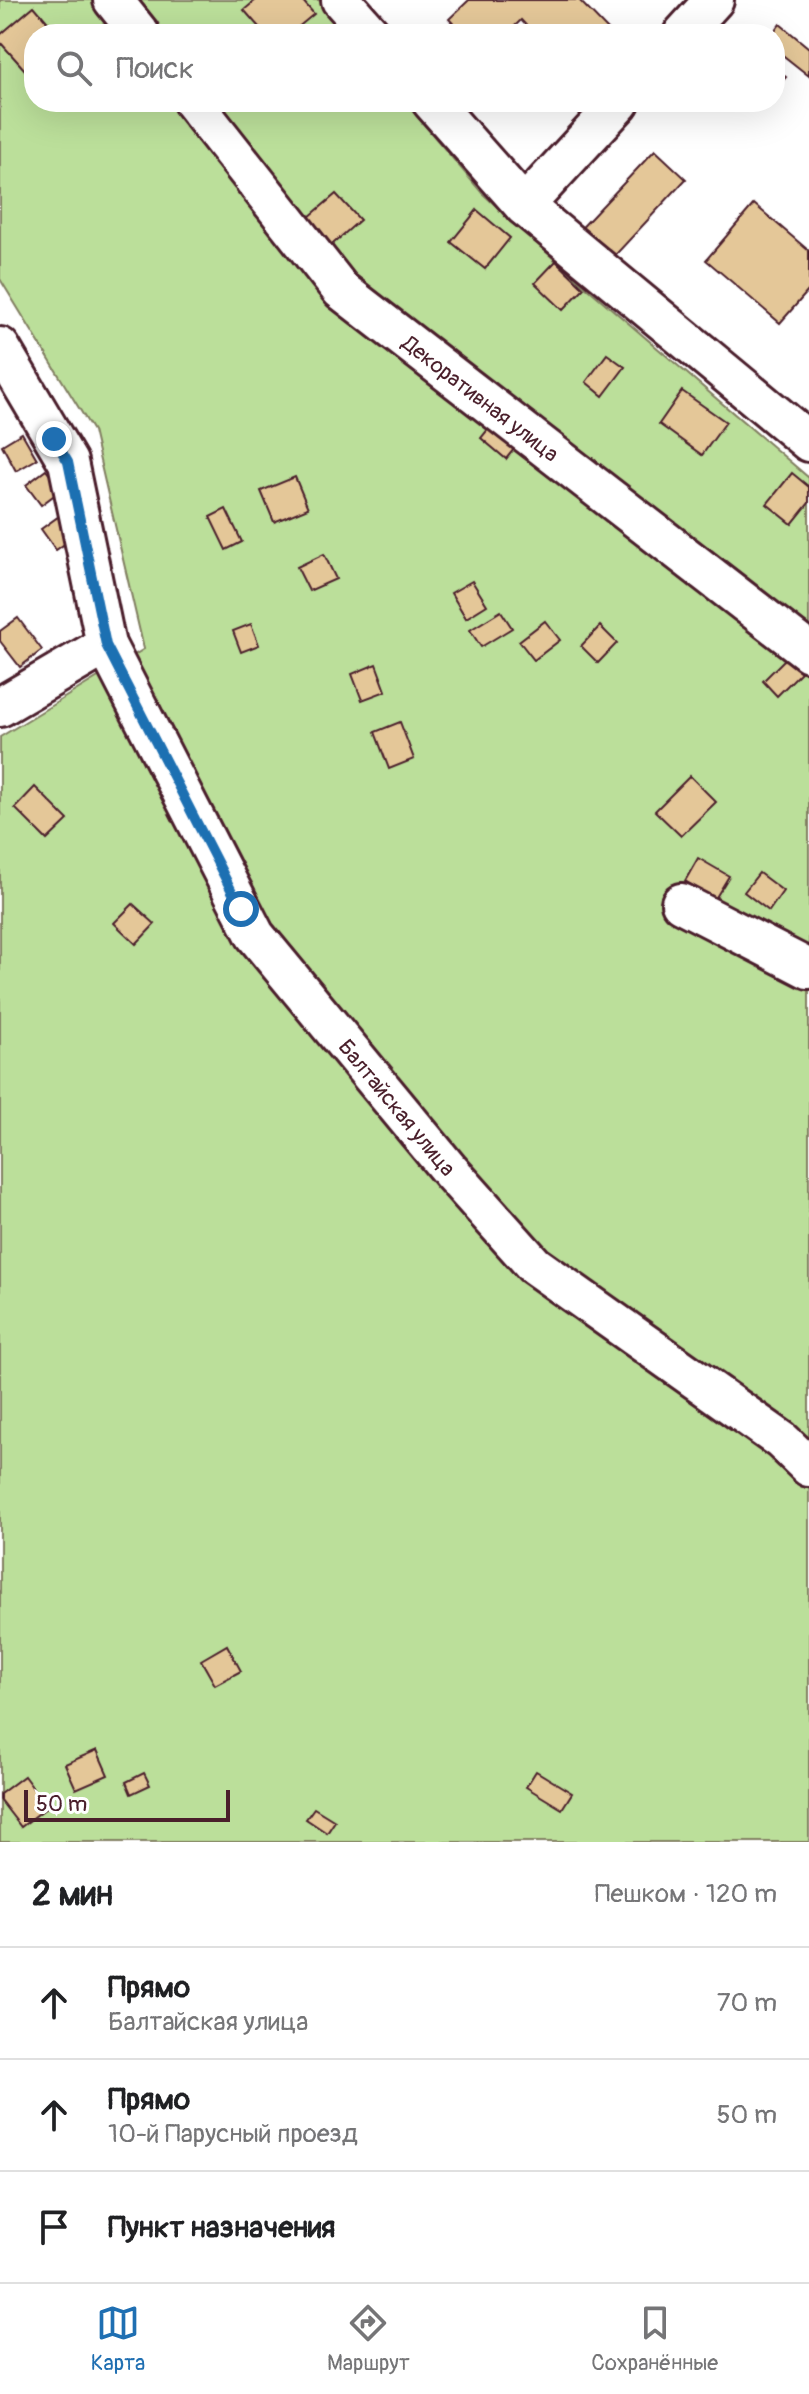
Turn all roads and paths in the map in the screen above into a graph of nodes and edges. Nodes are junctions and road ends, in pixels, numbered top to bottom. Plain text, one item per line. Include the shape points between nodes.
1 (113, 0) edge
2 (341, 0) edge
3 (714, 0) edge
4 (132, 24) edge
5 (362, 24) edge
6 (692, 24) edge
7 (201, 112) edge
8 (441, 112) edge
9 (611, 112) edge
10 (524, 206) junction
11 (0, 347) edge
12 (809, 442) edge
13 (106, 645) junction
14 (809, 652) edge
15 (0, 707) edge
16 (681, 903) dead end
17 (809, 969) edge
18 (809, 1467) edge

1 - 4 street
2 - 5 street
3 - 6 street
7 - 14 street, Декоративная улица via 341,290
8 - 10 street
9 - 10 street
10 - 12 street
11 - 13 street, Балтайская улица via 68,462
13 - 15 street
13 - 18 street, Балтайская улица via 255,935 450,1171 534,1265 781,1440
16 - 17 street

